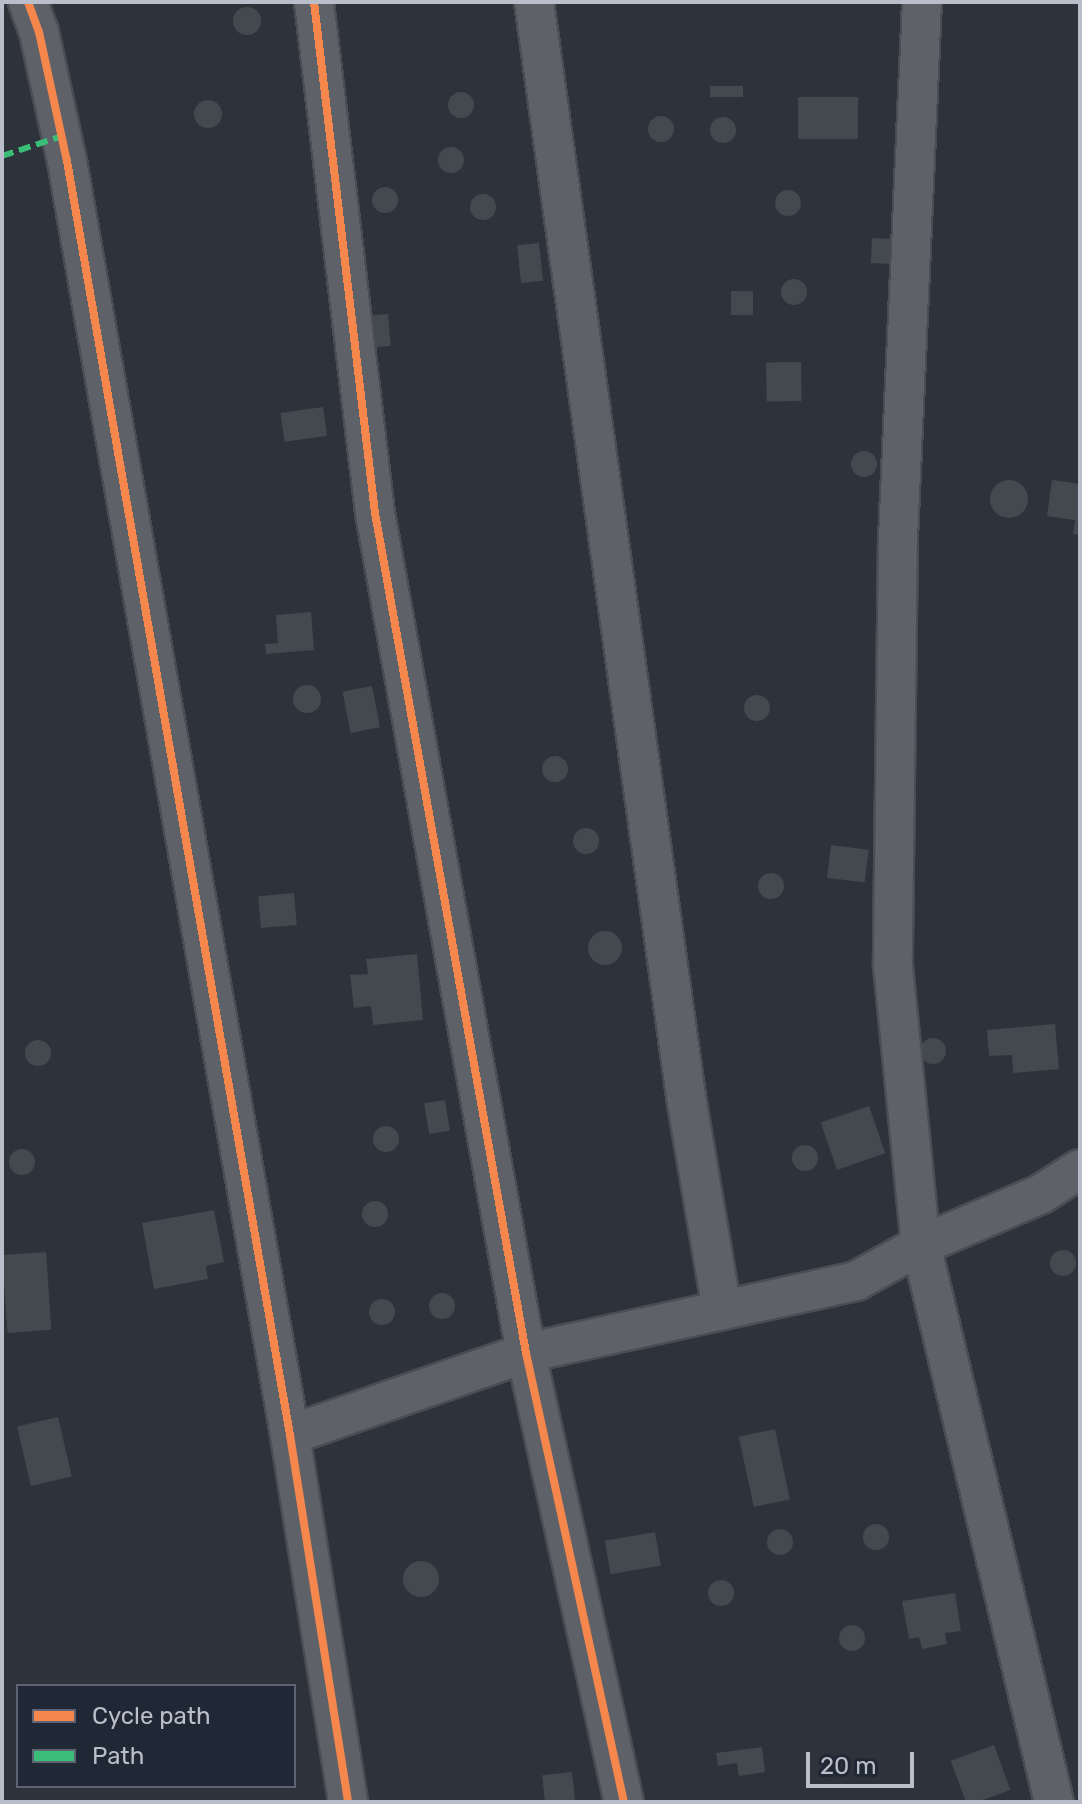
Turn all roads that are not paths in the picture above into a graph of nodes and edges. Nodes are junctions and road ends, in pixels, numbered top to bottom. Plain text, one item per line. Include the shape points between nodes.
1 (28, 2) edge
2 (314, 2) edge
3 (534, 2) edge
4 (922, 2) edge
5 (1080, 1169) edge
6 (921, 1245) junction
7 (722, 1310) junction
8 (526, 1353) junction
9 (290, 1435) junction
10 (348, 1802) edge
11 (624, 1802) edge
12 (1054, 1802) edge

1 - 9 street via 67,161
2 - 8 street via 375,513
3 - 7 street via 687,1103
4 - 6 street via 898,538 893,966
5 - 6 street via 1041,1194
6 - 7 street via 856,1281
6 - 12 street
7 - 8 street
8 - 9 street
8 - 11 street
9 - 10 street

